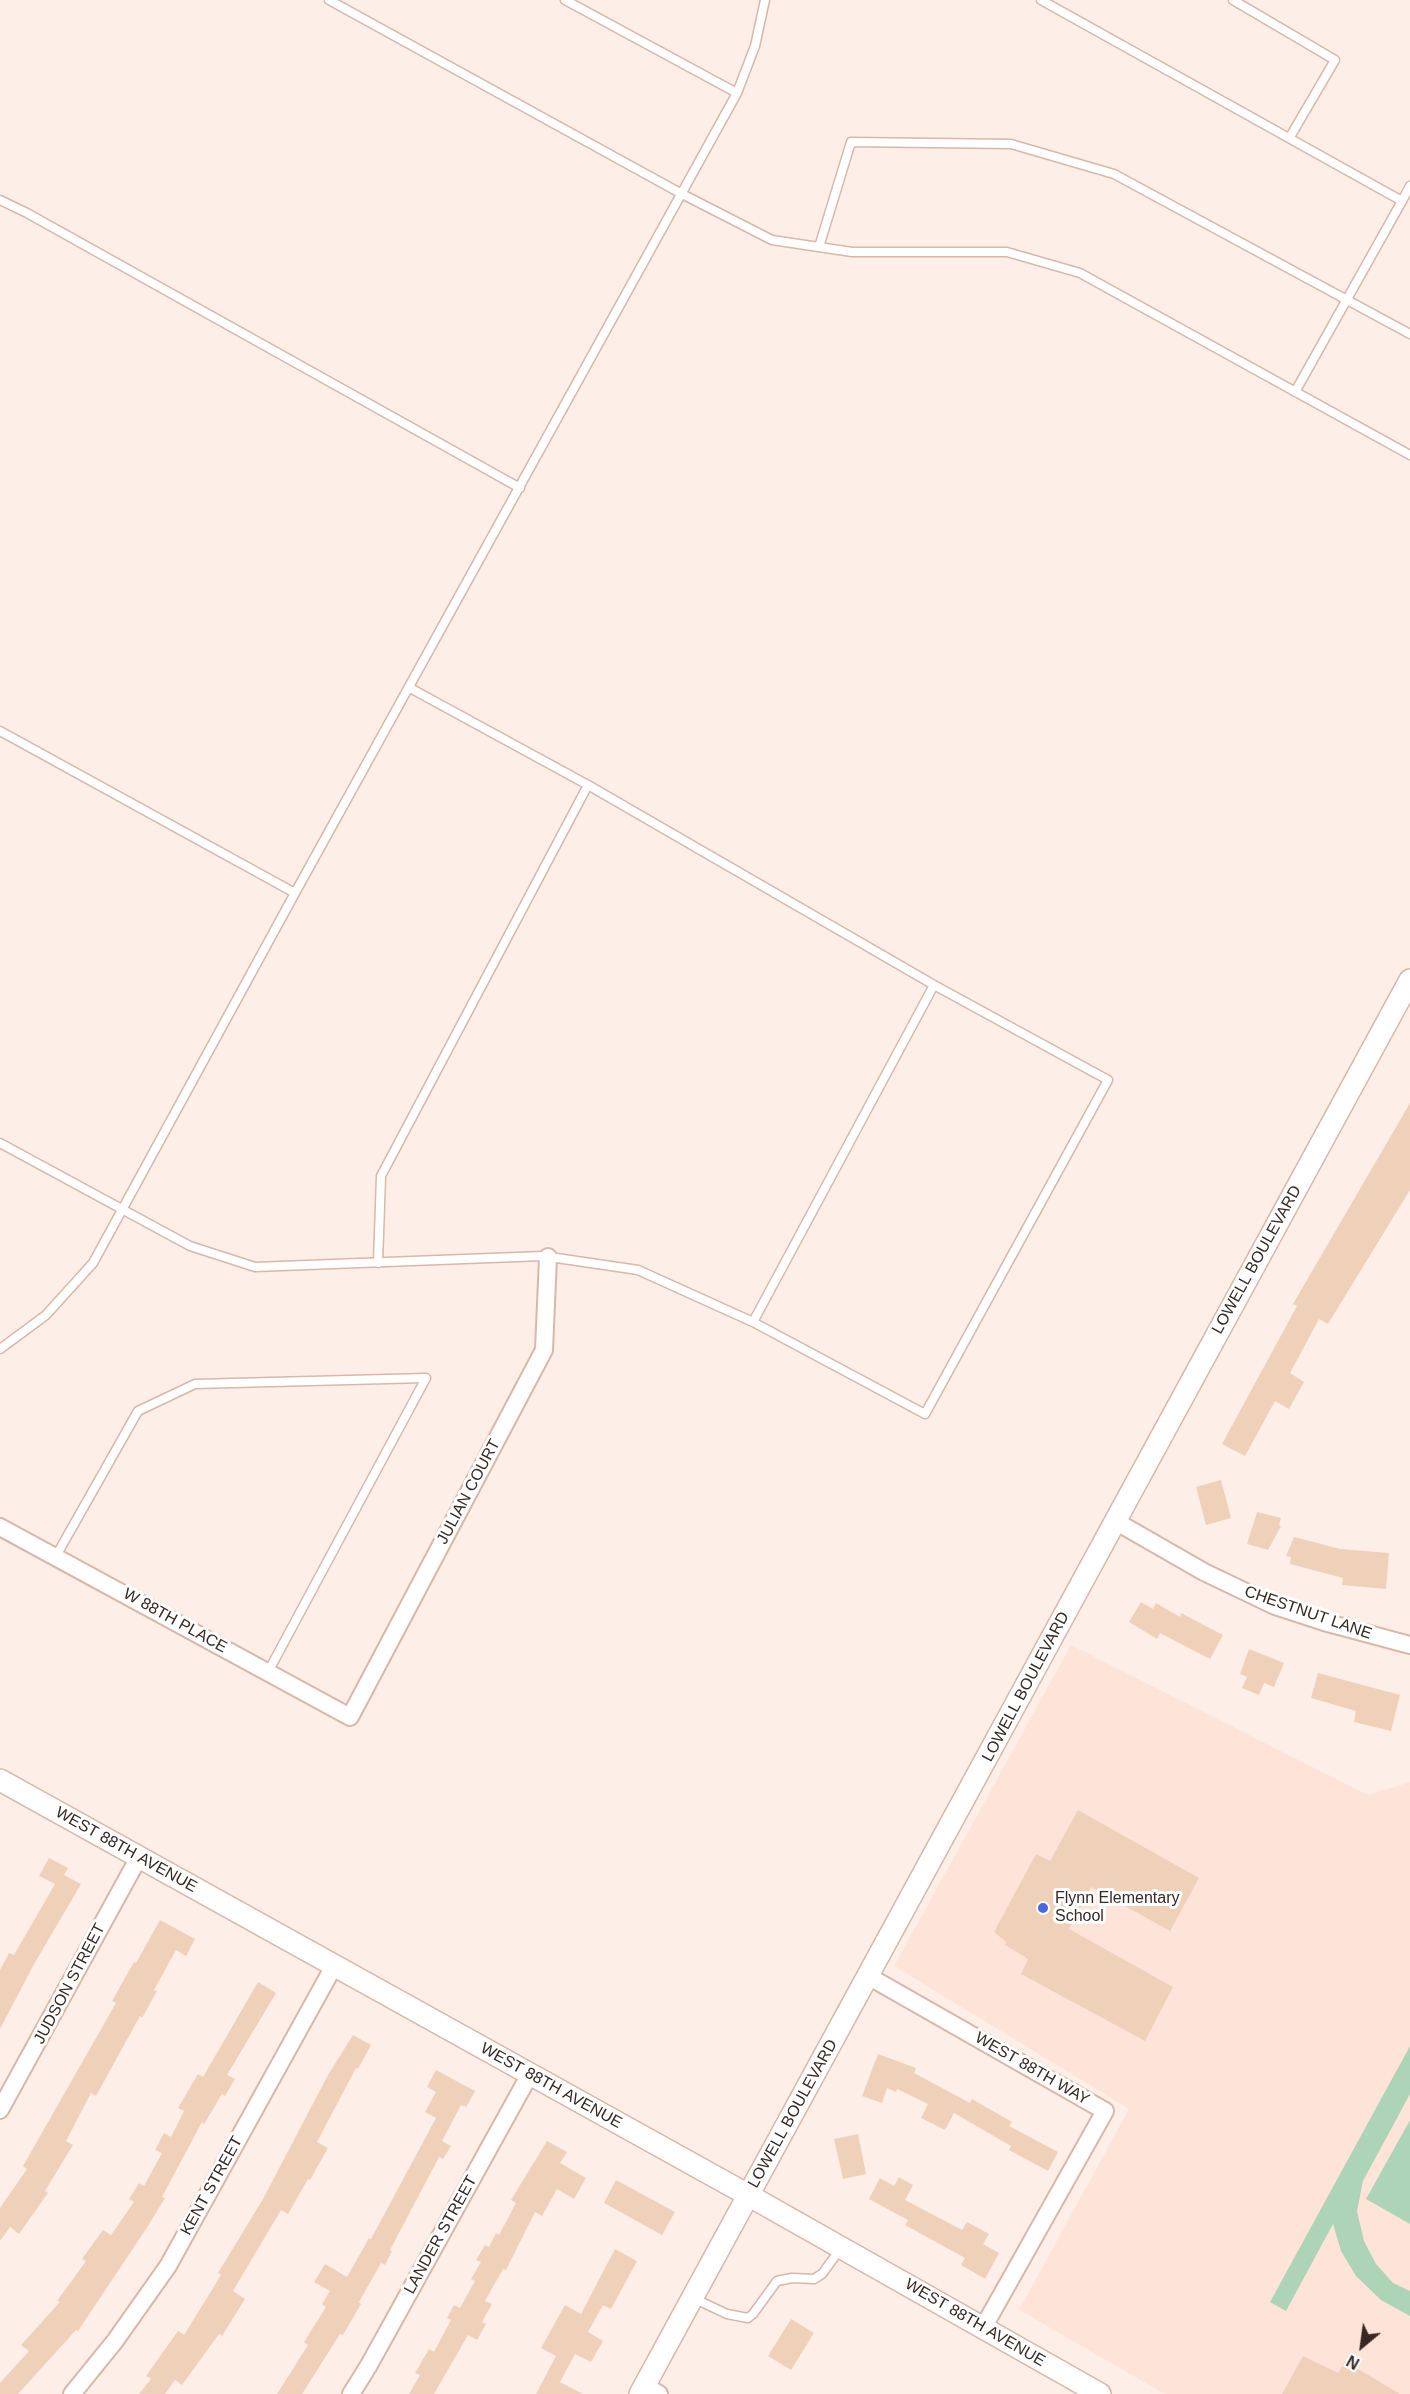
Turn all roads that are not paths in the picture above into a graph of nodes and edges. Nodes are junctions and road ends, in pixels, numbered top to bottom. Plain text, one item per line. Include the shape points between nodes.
1 (329, 0) edge
2 (565, 0) edge
3 (765, 0) edge
4 (1041, 0) edge
5 (1233, 0) edge
6 (737, 93) junction
7 (1290, 137) junction
8 (1410, 186) edge
9 (682, 194) junction
10 (0, 201) edge
11 (1402, 201) junction
12 (819, 247) junction
13 (1346, 300) junction
14 (1410, 334) edge
15 (1295, 392) junction
16 (1410, 454) edge
17 (520, 488) junction
18 (410, 688) junction
19 (0, 731) edge
20 (588, 785) junction
21 (295, 893) junction
22 (1410, 980) edge
23 (934, 985) junction
24 (0, 1143) edge
25 (121, 1209) junction
26 (548, 1257) junction
27 (378, 1263) junction
28 (753, 1322) junction
29 (0, 1348) edge
30 (1115, 1521) junction
31 (0, 1527) edge
32 (56, 1556) junction
33 (1410, 1645) edge
34 (268, 1672) junction
35 (350, 1717) joint
36 (0, 1780) edge
37 (139, 1857) junction
38 (334, 1966) junction
39 (868, 1976) junction
40 (530, 2074) junction
41 (0, 2110) edge
42 (748, 2195) junction
43 (841, 2248) junction
44 (692, 2298) junction
45 (983, 2328) junction
46 (648, 2391) edge
47 (72, 2394) edge
48 (351, 2394) edge
49 (1100, 2394) edge

1 - 9 lane
2 - 6 lane
3 - 6 lane
4 - 7 lane
5 - 7 lane via 1335,60
6 - 9 lane
7 - 11 lane
8 - 11 lane
9 - 12 lane via 772,240
9 - 17 lane
10 - 17 lane
11 - 13 lane
12 - 13 lane via 851,142 1011,144 1114,174
12 - 15 lane via 852,252 1007,252 1080,273
13 - 14 lane
13 - 15 lane
15 - 16 lane
17 - 18 lane
18 - 20 lane
18 - 21 lane
19 - 21 lane
20 - 23 lane
20 - 27 lane via 381,1176
21 - 25 lane
22 - 30 street, LOWELL BOULEVARD
23 - 28 lane
23 - 28 lane via 1108,1080 926,1414
24 - 25 lane
25 - 27 lane via 190,1246 255,1267
25 - 29 lane via 93,1263 46,1315
26 - 27 lane
26 - 28 lane via 638,1270
26 - 35 street, JULIAN COURT via 544,1350
30 - 33 street, CHESTNUT LANE via 1204,1572 1275,1606
30 - 39 street, LOWELL BOULEVARD
31 - 32 street, W 88TH PLACE
32 - 34 street, W 88TH PLACE
32 - 34 lane via 138,1411 185,1388 195,1384 426,1378
34 - 35 street, W 88TH PLACE
36 - 37 street, WEST 88TH AVENUE
37 - 38 street, WEST 88TH AVENUE
37 - 41 street, JUDSON STREET
38 - 40 street, WEST 88TH AVENUE
38 - 47 street, KENT STREET via 168,2266
39 - 42 street, LOWELL BOULEVARD
39 - 45 street, WEST 88TH WAY via 1105,2111
40 - 42 street, WEST 88TH AVENUE
40 - 48 street, LANDER STREET
42 - 43 street, WEST 88TH AVENUE
42 - 44 street, LOWELL BOULEVARD
43 - 44 lane via 814,2279 777,2281 748,2318
43 - 45 street, WEST 88TH AVENUE
44 - 46 street, LOWELL BOULEVARD
45 - 49 street, WEST 88TH AVENUE

